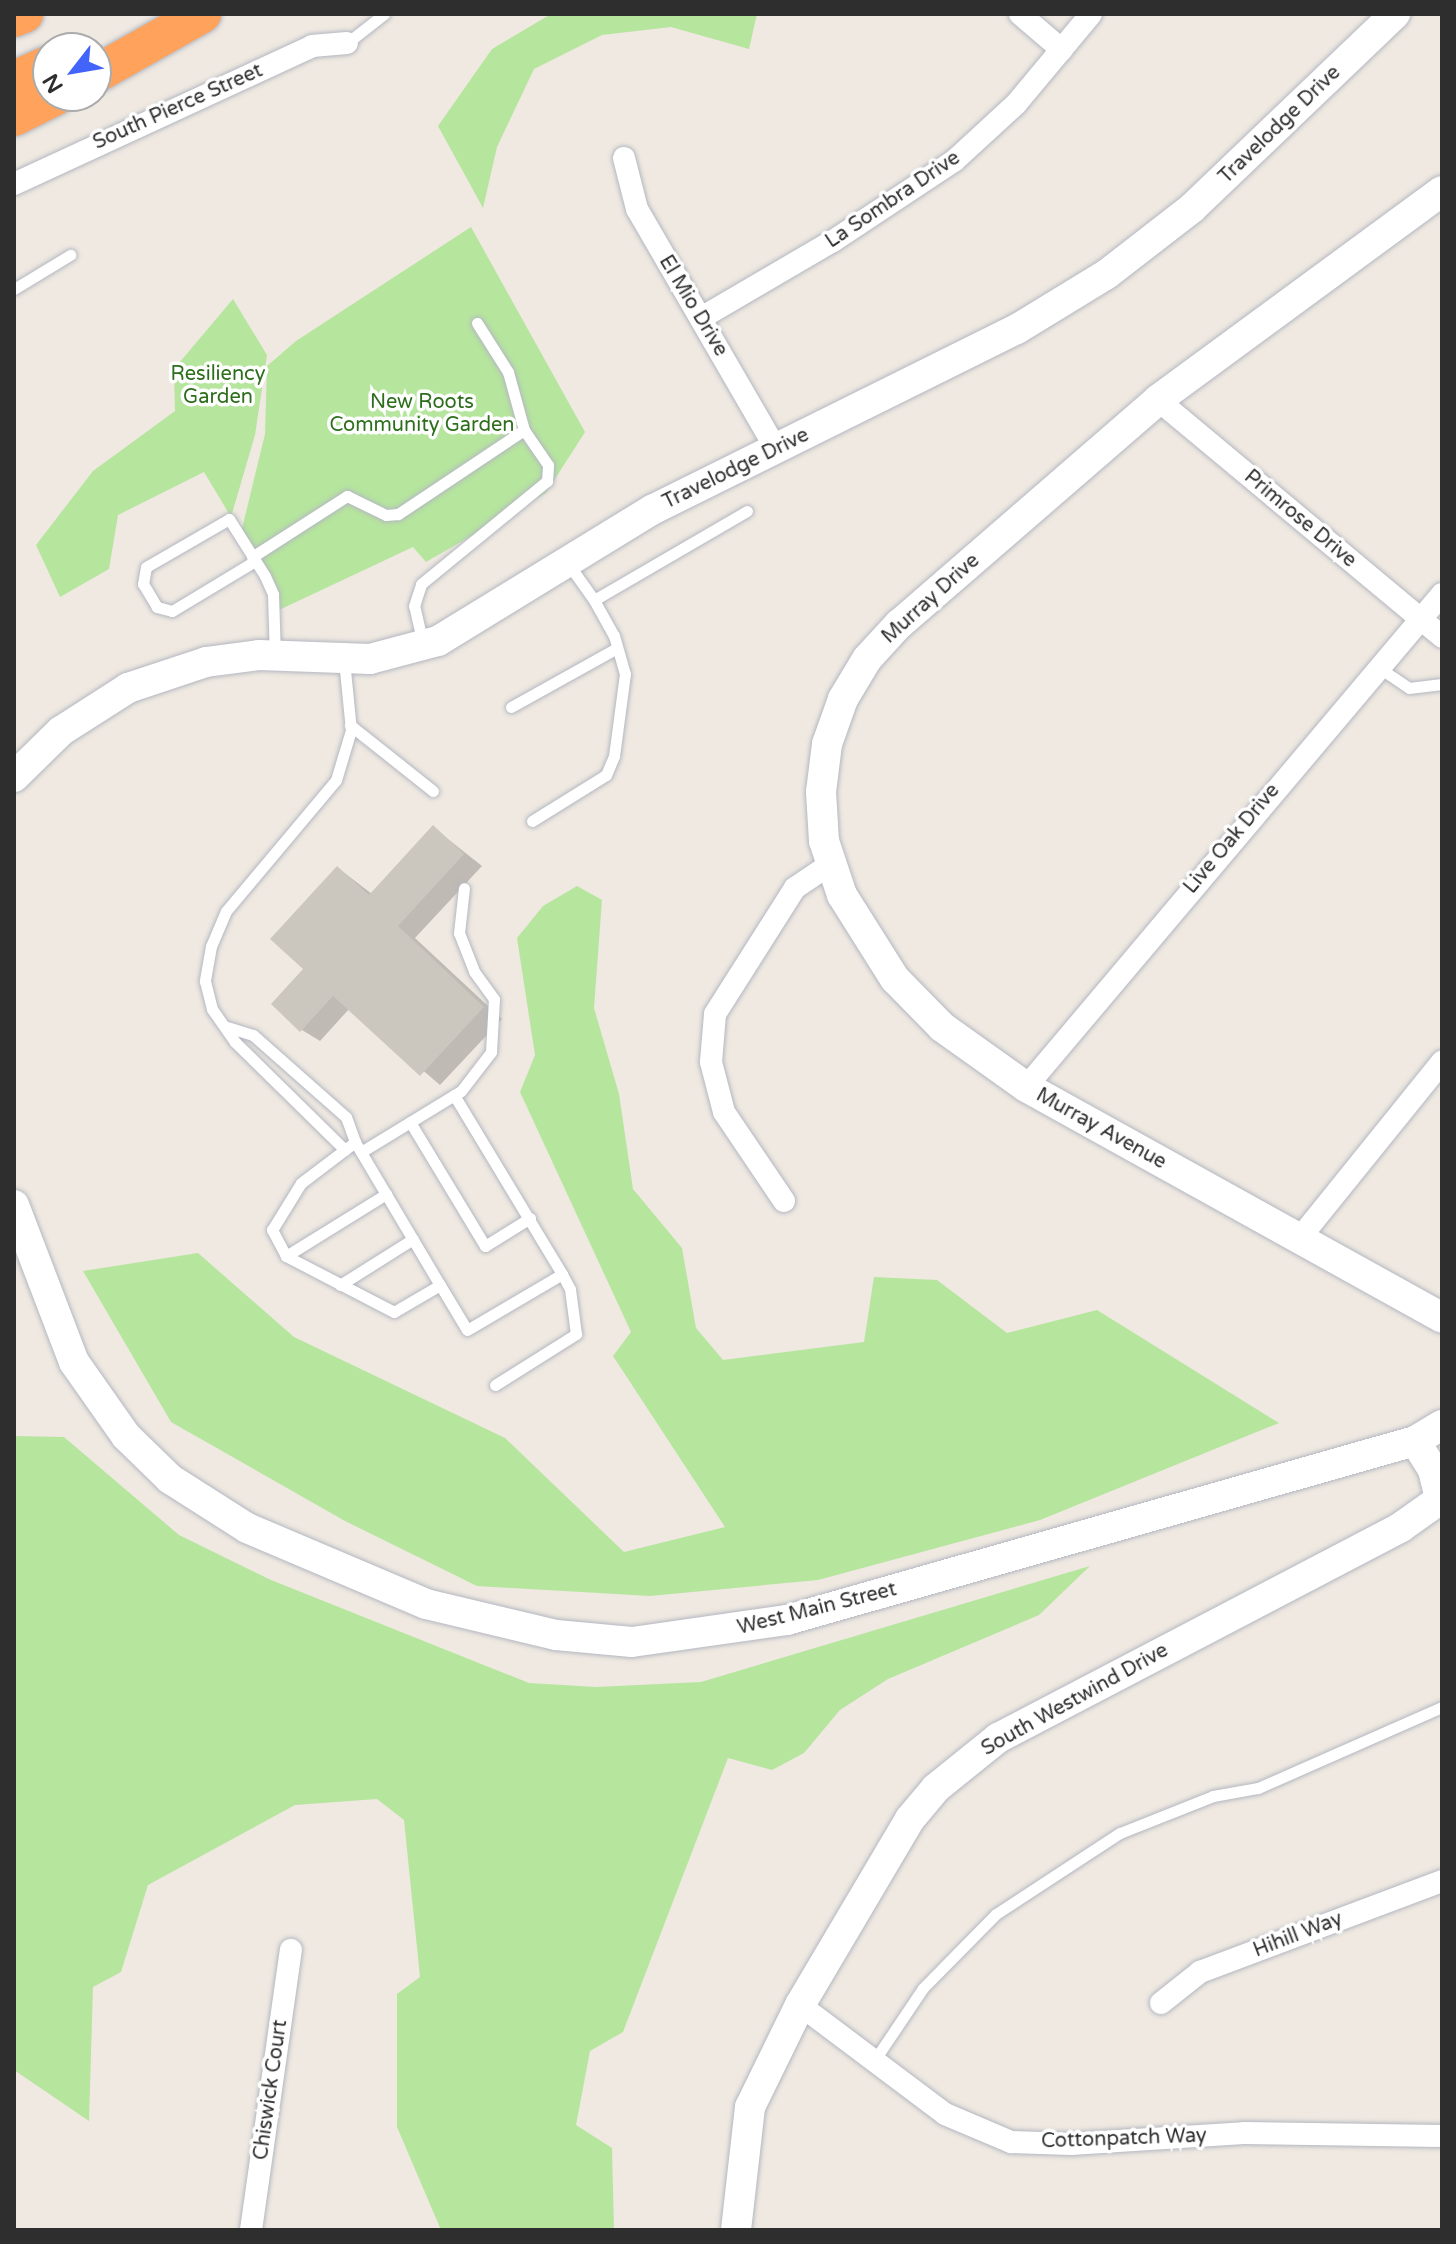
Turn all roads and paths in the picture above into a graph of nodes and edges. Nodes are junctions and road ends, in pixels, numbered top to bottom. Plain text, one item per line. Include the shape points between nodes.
1 (24, 14) edge
2 (165, 14) edge
3 (202, 14) edge
4 (384, 14) edge
5 (1020, 14) edge
6 (1091, 14) edge
7 (1395, 14) edge
8 (14, 18) edge
9 (112, 37) edge
10 (347, 43) joint
11 (1062, 50) junction
12 (112, 65) edge
13 (32, 108) edge
14 (14, 117) edge
15 (624, 158) dead end
16 (14, 184) edge
17 (1442, 191) edge
18 (70, 255) dead end
19 (14, 289) edge
20 (701, 318) junction
21 (477, 323) dead end
22 (1158, 400) junction
23 (524, 430) junction
24 (776, 449) junction
25 (747, 511) dead end
26 (254, 559) junction
27 (567, 562) junction
28 (1442, 594) edge
29 (594, 600) junction
30 (1422, 620) junction
31 (1442, 637) edge
32 (424, 645) junction
33 (617, 648) junction
34 (275, 656) junction
35 (344, 660) junction
36 (1377, 667) junction
37 (1442, 684) edge
38 (511, 707) dead end
39 (350, 725) junction
40 (14, 777) edge
41 (433, 791) dead end
42 (532, 821) dead end
43 (829, 865) junction
44 (464, 888) dead end
45 (227, 1027) junction
46 (1442, 1062) edge
47 (1026, 1087) junction
48 (454, 1095) junction
49 (410, 1122) junction
50 (354, 1148) junction
51 (386, 1194) junction
52 (784, 1201) dead end
53 (14, 1205) edge
54 (530, 1218) junction
55 (413, 1239) junction
56 (1299, 1239) junction
57 (286, 1256) junction
58 (562, 1274) junction
59 (340, 1285) junction
60 (440, 1285) junction
61 (1442, 1318) edge
62 (495, 1385) dead end
63 (1442, 1425) edge
64 (1429, 1442) edge
65 (1441, 1498) edge
66 (1442, 1707) edge
67 (1442, 1881) edge
68 (291, 1950) dead end
69 (1161, 2003) dead end
70 (800, 2005) junction
71 (876, 2058) junction
72 (1442, 2136) edge
73 (251, 2230) edge
74 (736, 2230) edge

1 - 8 highway
2 - 9 highway
3 - 12 highway
4 - 10 lane
5 - 11 street
6 - 11 street, La Sombra Drive
7 - 24 street, Travelodge Drive via 1212,190 1107,274 1017,329
10 - 16 street, South Pierce Street via 312,46
11 - 20 street, La Sombra Drive via 1016,104 954,161 833,241
13 - 14 highway
15 - 20 street, El Mio Drive via 637,209
17 - 22 street, Murray Drive
18 - 19 lane
20 - 24 street, El Mio Drive
21 - 23 lane via 508,372
22 - 30 street, Primrose Drive
22 - 43 street, Murray Drive via 899,624 867,659 843,699 823,768 821,817
23 - 26 lane via 398,514 386,515 347,496
23 - 32 lane via 548,465 547,481 421,584 414,606
24 - 27 street, Travelodge Drive via 652,510
25 - 29 lane
26 - 26 lane via 172,611 157,607 143,584 146,567 226,519
26 - 34 lane via 273,594
27 - 29 lane
27 - 32 street, Travelodge Drive
28 - 30 street, Live Oak Drive
29 - 33 lane
30 - 31 street, Primrose Drive
30 - 36 street, Live Oak Drive
32 - 35 street, Travelodge Drive
33 - 38 lane
33 - 42 lane via 625,674 614,756 606,775
34 - 35 street, Travelodge Drive
34 - 40 street, Travelodge Drive via 206,662 128,688 61,731
35 - 39 lane
36 - 37 lane via 1409,688
36 - 47 street, Live Oak Drive
39 - 41 lane
39 - 45 lane via 329,792 226,911 217,930 205,981 212,1009
43 - 47 street, Murray Avenue via 858,924 895,979 968,1049
43 - 52 street via 795,888 715,1014 711,1062 724,1112
44 - 48 lane via 459,933 474,971 494,999 496,1033 486,1064
45 - 50 lane via 235,1042
45 - 50 lane via 253,1035 346,1117
46 - 56 street
47 - 56 street, Murray Avenue
48 - 49 lane
48 - 54 lane
49 - 50 lane
49 - 54 lane via 485,1246
50 - 51 lane
50 - 57 lane via 301,1183 274,1221 272,1230
51 - 55 lane
51 - 57 lane
53 - 64 street, West Main Street via 74,1362 116,1425 170,1479 247,1528 426,1604 556,1635 632,1642 787,1620
54 - 58 lane
55 - 59 lane
55 - 60 lane
56 - 61 street, Murray Avenue
57 - 59 lane
58 - 60 lane via 467,1330
58 - 62 lane via 570,1289 576,1334
59 - 60 lane via 394,1312
63 - 64 street, West Main Street
64 - 65 street
65 - 70 street, South Westwind Drive via 1401,1527 998,1738 967,1761 910,1819
66 - 71 lane via 1258,1788 1213,1796 1120,1833 996,1914 923,1988
67 - 69 street, Hihill Way via 1200,1972
68 - 73 street, Chiswick Court
70 - 71 street, Cottonpatch Way
70 - 74 street, South Westwind Drive via 750,2107
71 - 72 street, Cottonpatch Way via 945,2114 1011,2142 1071,2144 1244,2133

